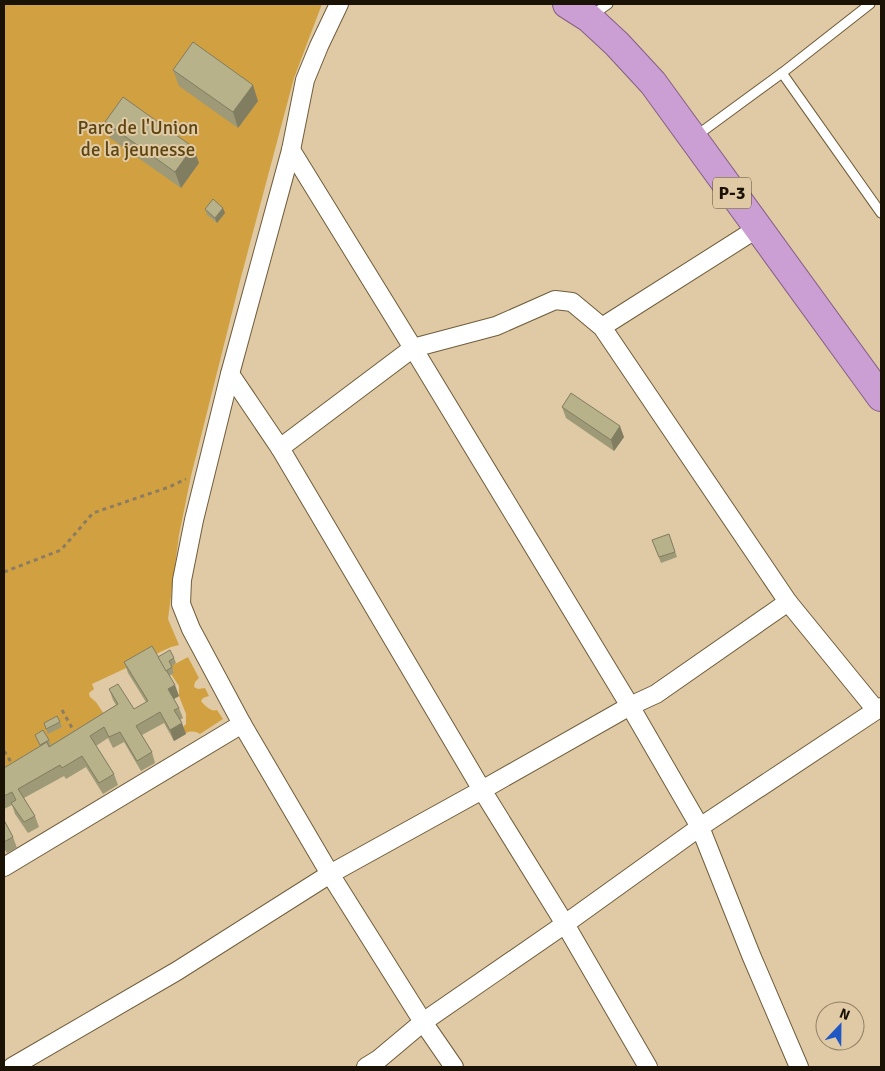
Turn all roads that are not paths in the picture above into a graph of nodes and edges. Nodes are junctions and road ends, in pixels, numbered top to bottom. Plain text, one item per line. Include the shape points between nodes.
1 (339, 4) edge
2 (870, 4) edge
3 (588, 9) edge
4 (782, 73) junction
5 (694, 138) junction
6 (291, 150) junction
7 (881, 213) edge
8 (758, 228) junction
9 (602, 327) junction
10 (413, 348) junction
11 (230, 374) junction
12 (879, 391) edge
13 (280, 448) junction
14 (788, 602) junction
15 (630, 706) junction
16 (879, 708) edge
17 (242, 724) junction
18 (482, 790) junction
19 (700, 827) junction
20 (4, 867) edge
21 (330, 874) junction
22 (565, 924) junction
23 (423, 1022) junction
24 (4, 1062) edge
25 (7, 1067) edge
26 (12, 1067) edge
27 (366, 1067) edge
28 (454, 1067) edge
29 (648, 1067) edge
30 (799, 1067) edge

1 - 6 street via 306,80
2 - 4 lane
3 - 5 highway, P-3 via 653,83
4 - 5 lane
4 - 7 lane
5 - 8 highway, P-3
6 - 10 street
6 - 11 street
8 - 9 street
8 - 12 highway, P-3
9 - 10 street via 572,302 555,300 496,326
9 - 14 street
10 - 13 street
10 - 15 street
11 - 13 street
11 - 17 street via 194,520 182,580 181,604
13 - 18 street
14 - 15 street via 656,694
14 - 16 street
15 - 18 street
15 - 19 street
16 - 19 street
17 - 20 street
17 - 21 street
18 - 21 street
18 - 22 street
19 - 22 street
19 - 30 street via 750,955
21 - 23 street
21 - 26 street via 177,971
22 - 23 street
22 - 29 street
23 - 27 street
23 - 28 street
24 - 25 street

